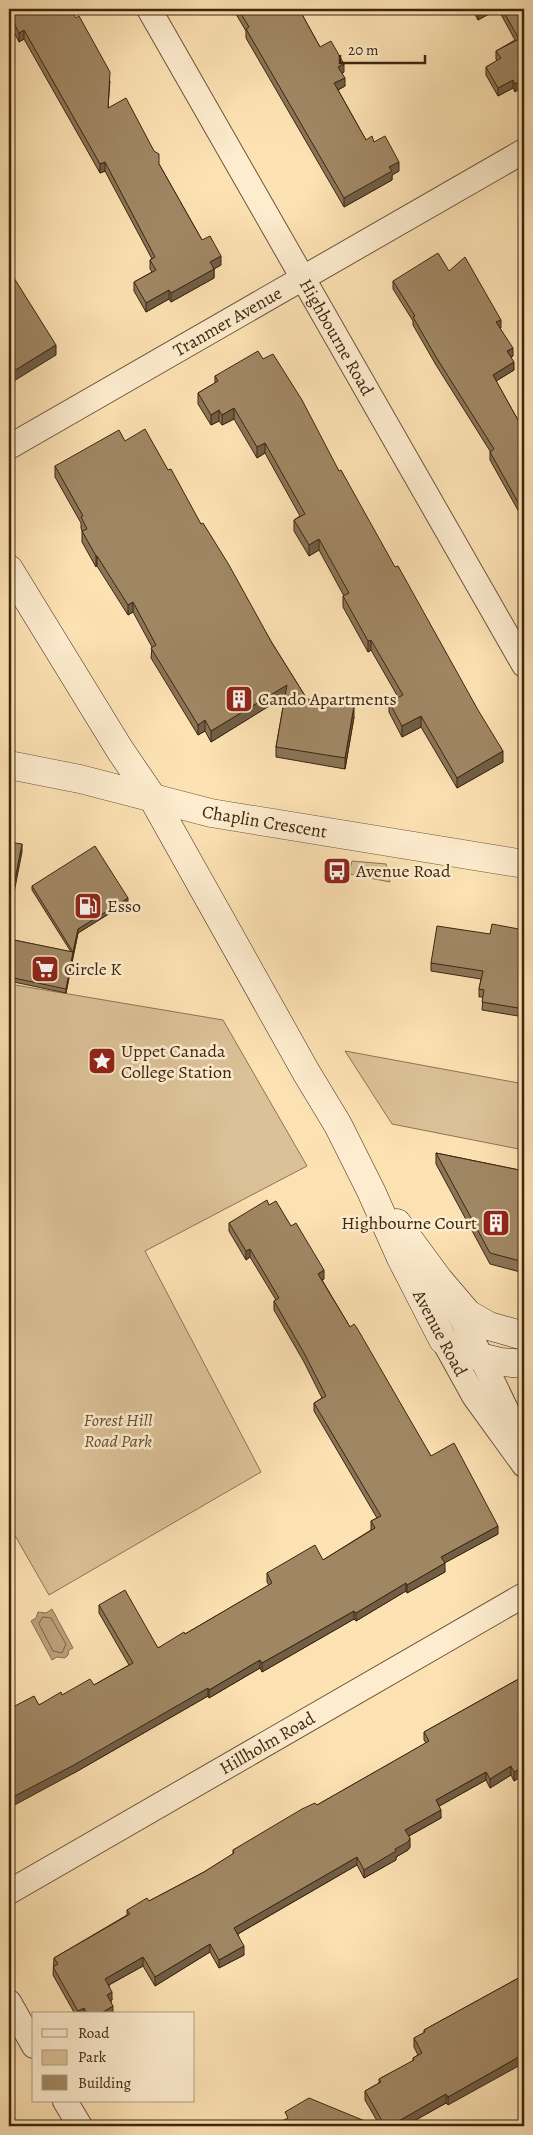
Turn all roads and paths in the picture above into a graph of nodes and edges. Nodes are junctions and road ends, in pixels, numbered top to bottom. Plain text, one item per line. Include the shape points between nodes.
1 (149, 9) edge
2 (524, 151) edge
3 (302, 278) junction
4 (9, 447) edge
5 (9, 569) edge
6 (524, 665) edge
7 (9, 765) edge
8 (152, 797) junction
9 (524, 864) edge
10 (371, 1191) junction
11 (439, 1280) junction
12 (524, 1336) edge
13 (443, 1340) junction
14 (482, 1358) junction
15 (524, 1364) edge
16 (524, 1447) edge
17 (524, 1465) edge
18 (524, 1595) edge
19 (9, 1892) edge
20 (9, 2002) edge
21 (32, 2042) edge
22 (66, 2102) edge
23 (80, 2126) edge

1 - 3 street, Highbourne Road
2 - 3 street, Tranmer Avenue
3 - 4 street, Tranmer Avenue
3 - 6 street, Highbourne Road
5 - 8 main road, Avenue Road
7 - 8 main road, Chaplin Crescent
8 - 9 main road, Chaplin Crescent via 211,813
8 - 10 main road, Avenue Road via 338,1126
10 - 11 main road, Avenue Road
10 - 13 main road, Avenue Road via 400,1258
11 - 12 main road via 468,1314 489,1326
11 - 14 street, Avenue Road
13 - 14 main road via 464,1353
13 - 17 street, Avenue Road via 474,1396
14 - 15 main road
14 - 16 street, Avenue Road
18 - 19 street, Hillholm Road
20 - 21 street
22 - 23 street

